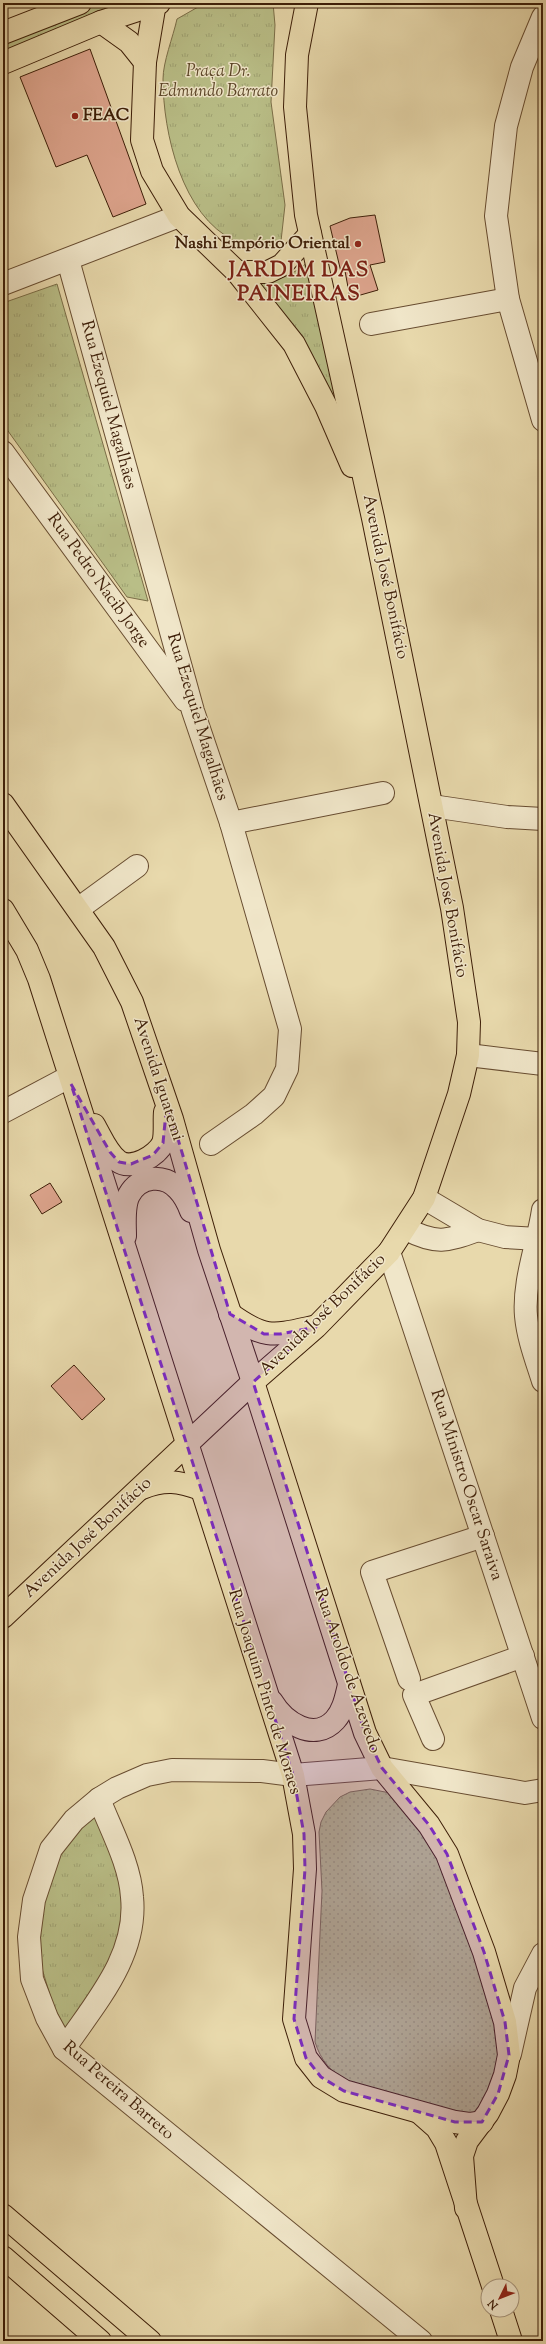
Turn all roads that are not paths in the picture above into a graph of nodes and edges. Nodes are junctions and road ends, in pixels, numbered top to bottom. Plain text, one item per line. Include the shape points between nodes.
1 (80, 3) edge
2 (156, 3) edge
3 (296, 3) edge
4 (307, 3) edge
5 (543, 17) edge
6 (101, 22) junction
7 (3, 33) edge
8 (297, 55) junction
9 (145, 62) junction
10 (3, 63) edge
11 (179, 216) junction
12 (310, 234) junction
13 (68, 260) junction
14 (237, 272) junction
15 (3, 284) edge
16 (508, 299) junction
17 (371, 324) dead end
18 (543, 420) edge
19 (3, 452) edge
20 (373, 518) junction
21 (193, 711) junction
22 (383, 793) dead end
23 (3, 804) edge
24 (432, 806) junction
25 (543, 819) edge
26 (231, 823) junction
27 (137, 866) dead end
28 (3, 910) edge
29 (78, 910) junction
30 (468, 1055) junction
31 (543, 1064) edge
32 (70, 1080) junction
33 (166, 1102) junction
34 (3, 1112) edge
35 (211, 1144) dead end
36 (424, 1198) junction
37 (543, 1210) edge
38 (406, 1229) junction
39 (478, 1230) junction
40 (538, 1239) junction
41 (209, 1250) junction
42 (389, 1252) junction
43 (126, 1254) junction
44 (230, 1314) junction
45 (316, 1327) junction
46 (536, 1334) edge
47 (543, 1381) edge
48 (254, 1382) junction
49 (187, 1446) junction
50 (141, 1488) junction
51 (201, 1489) junction
52 (483, 1536) junction
53 (3, 1617) edge
54 (523, 1656) junction
55 (409, 1679) dead end
56 (349, 1686) junction
57 (265, 1691) junction
58 (543, 1718) edge
59 (432, 1739) dead end
60 (382, 1768) junction
61 (293, 1775) junction
62 (543, 1790) edge
63 (99, 1799) junction
64 (543, 1954) edge
65 (64, 2048) junction
66 (510, 2055) junction
67 (415, 2110) junction
68 (482, 2122) junction
69 (466, 2208) junction
70 (3, 2215) edge
71 (3, 2256) edge
72 (490, 2278) edge
73 (504, 2318) edge
74 (100, 2341) edge
75 (150, 2341) edge
76 (421, 2341) edge
77 (511, 2341) edge

1 - 7 main road
2 - 6 main road
2 - 9 main road
3 - 8 main road
4 - 8 main road, Avenida José Bonifácio
5 - 16 street via 522,67 506,126 496,216
6 - 9 main road via 129,42
6 - 10 main road
8 - 12 main road, Avenida José Bonifácio via 295,107
9 - 11 main road via 142,140 152,171
11 - 13 street
11 - 14 main road
12 - 14 main road via 282,265 268,272
12 - 20 main road, Avenida José Bonifácio
13 - 15 street
13 - 21 street, Rua Ezequiel Magalhães
14 - 20 main road via 294,344 326,406
16 - 17 street
16 - 18 street
19 - 21 street, Rua Pedro Nacib Jorge
20 - 24 main road, Avenida José Bonifácio
21 - 26 street, Rua Ezequiel Magalhães
22 - 26 street
23 - 29 main road, Avenida Iguatemi
24 - 25 street via 507,817
24 - 30 main road, Avenida José Bonifácio via 458,944 469,1022
26 - 35 street, Rua Ezequiel Magalhães via 290,1029 287,1069 274,1096 254,1114
27 - 29 street
28 - 32 main road via 30,958
29 - 33 main road, Avenida Iguatemi via 104,947 132,1002
30 - 31 street
30 - 36 main road, Avenida José Bonifácio via 459,1094
32 - 33 main road via 110,1152 119,1162 131,1164 153,1155 163,1143
32 - 34 street
32 - 43 main road
33 - 41 main road, Avenida Iguatemi
36 - 38 main road, Avenida José Bonifácio
36 - 39 street
37 - 40 street
38 - 39 street via 423,1238 446,1241
38 - 42 main road, Avenida José Bonifácio
39 - 40 street via 505,1237
40 - 46 street via 527,1292
41 - 43 main road via 178,1188 164,1179 154,1178 137,1184 128,1197
41 - 44 main road, Avenida Iguatemi
42 - 45 main road, Avenida José Bonifácio
42 - 52 street, Rua Ministro Oscar Saraiva
43 - 49 main road
44 - 45 main road via 264,1334 280,1334
44 - 48 main road, Avenida Iguatemi
45 - 48 main road, Avenida José Bonifácio
46 - 47 street
48 - 49 main road, Avenida José Bonifácio
48 - 56 main road, Rua Aroldo de Azevedo
49 - 50 main road, Avenida José Bonifácio
49 - 51 main road, Rua Joaquim Pinto de Moraes
50 - 51 main road via 157,1482 181,1482
50 - 53 main road, Avenida José Bonifácio
51 - 57 main road, Rua Joaquim Pinto de Moraes
52 - 54 street, Rua Ministro Oscar Saraiva
52 - 55 street via 372,1572
54 - 58 street, Rua Ministro Oscar Saraiva
54 - 59 street via 414,1695
56 - 57 main road via 344,1704 335,1720 319,1729 296,1727 278,1713
56 - 60 main road, Rua Aroldo de Azevedo via 365,1733
57 - 61 main road, Rua Joaquim Pinto de Moraes
60 - 61 street, Rua Pereira Barreto
60 - 62 street, Rua Pereira Barreto via 525,1793
60 - 66 main road, Rua Aroldo de Azevedo via 428,1825 447,1854 457,1876 498,1997
61 - 63 street, Rua Pereira Barreto via 262,1771 172,1770 147,1775
61 - 67 main road, Rua Joaquim Pinto de Moraes via 304,1834 305,1869 294,2019 298,2039 306,2058 321,2077 344,2091
63 - 65 street via 124,1863 132,1896 132,1932 121,1962
63 - 65 street, Rua Pereira Barreto via 74,1820 51,1850 34,1900 30,1929 32,1979 47,2018
64 - 66 street via 526,1988
65 - 76 street, Rua Pereira Barreto
66 - 68 main road, Rua Aroldo de Azevedo via 498,2094
67 - 68 main road, Rua Joaquim Pinto de Moraes via 455,2122
67 - 69 main road via 437,2128 446,2143
68 - 69 main road, Rua Aroldo de Azevedo via 467,2141 462,2156
69 - 72 main road
70 - 75 main road
71 - 74 main road
73 - 77 main road

